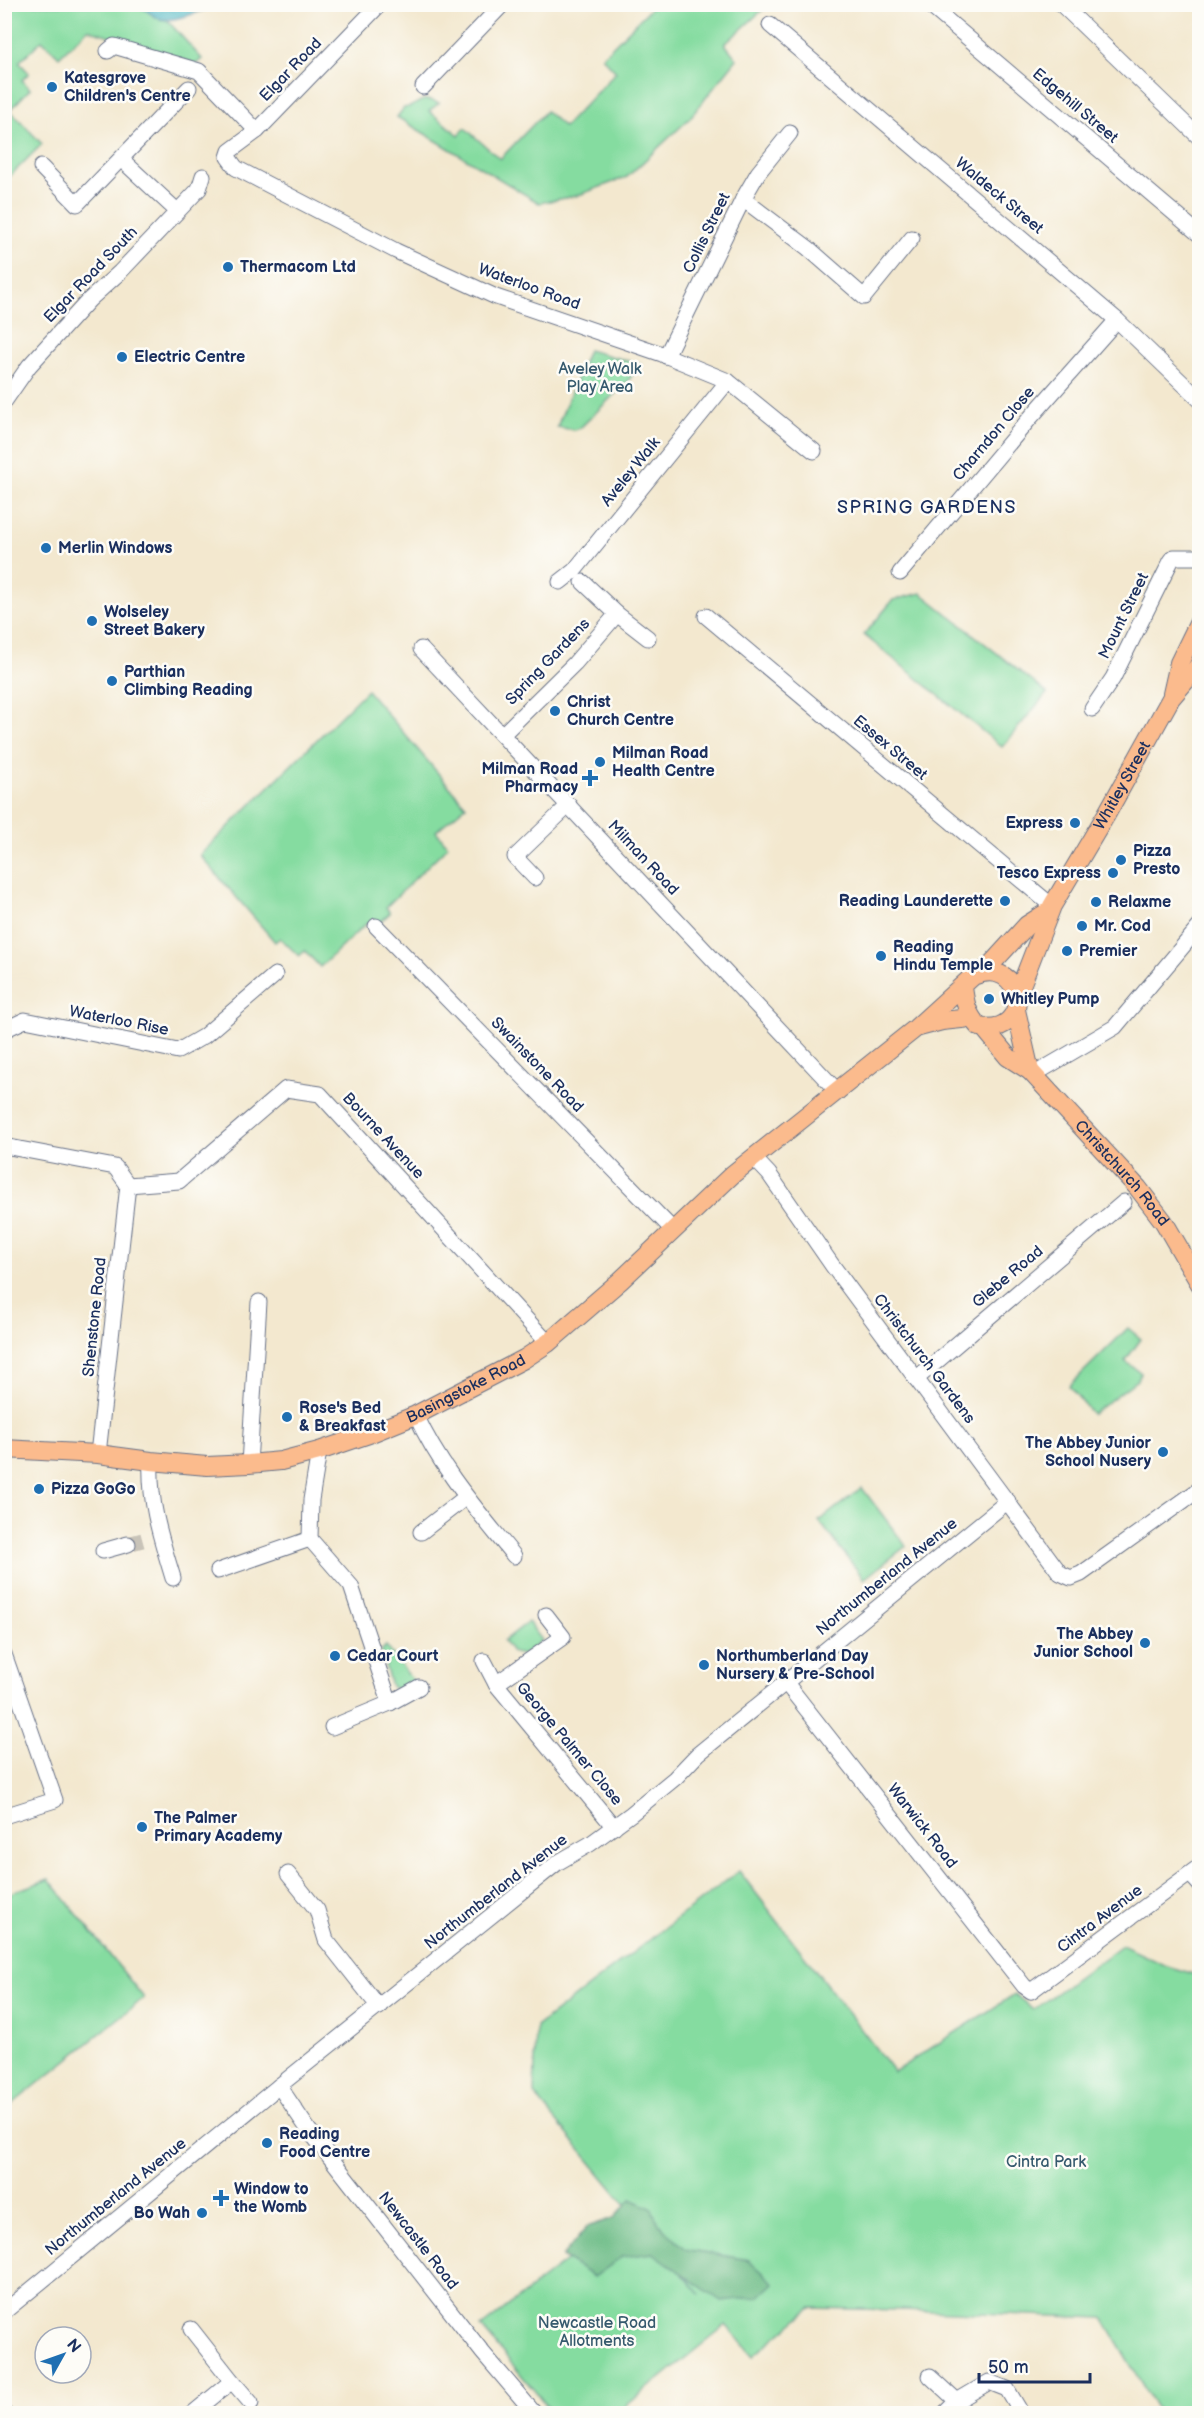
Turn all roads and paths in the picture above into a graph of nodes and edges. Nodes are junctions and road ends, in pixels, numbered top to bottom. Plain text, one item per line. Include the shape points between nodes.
1 (380, 4) edge
2 (503, 4) edge
3 (928, 4) edge
4 (1061, 4) edge
5 (770, 25) dead end
6 (108, 51) dead end
7 (423, 87) dead end
8 (189, 88) dead end
9 (257, 131) junction
10 (790, 133) dead end
11 (1200, 138) edge
12 (228, 158) joint
13 (121, 159) junction
14 (41, 167) dead end
15 (203, 176) dead end
16 (743, 199) junction
17 (177, 211) junction
18 (1200, 236) edge
19 (912, 238) dead end
20 (1117, 320) junction
21 (666, 356) junction
22 (728, 381) junction
23 (1200, 400) edge
24 (4, 402) edge
25 (814, 451) dead end
26 (1198, 558) edge
27 (900, 573) dead end
28 (560, 582) dead end
29 (583, 582) dead end
30 (617, 614) junction
31 (706, 616) dead end
32 (1200, 620) edge
33 (648, 638) dead end
34 (421, 649) dead end
35 (1200, 664) edge
36 (1171, 698) junction
37 (1092, 709) dead end
38 (503, 734) junction
39 (569, 805) junction
40 (535, 878) dead end
41 (1050, 909) junction
42 (376, 926) dead end
43 (1200, 926) edge
44 (984, 972) junction
45 (275, 975) dead end
46 (963, 987) junction
47 (1017, 1003) junction
48 (977, 1023) junction
49 (916, 1028) junction
50 (4, 1030) edge
51 (1031, 1073) junction
52 (838, 1092) junction
53 (4, 1146) edge
54 (753, 1157) junction
55 (128, 1185) junction
56 (1124, 1202) dead end
57 (673, 1230) junction
58 (1198, 1275) edge
59 (259, 1302) dead end
60 (548, 1342) junction
61 (916, 1378) junction
62 (416, 1415) junction
63 (4, 1449) edge
64 (319, 1451) junction
65 (98, 1454) junction
66 (151, 1461) junction
67 (249, 1464) junction
68 (1200, 1489) edge
69 (466, 1497) junction
70 (1008, 1501) junction
71 (421, 1532) dead end
72 (310, 1539) junction
73 (128, 1544) tunnel mouth
74 (103, 1551) dead end
75 (514, 1556) dead end
76 (218, 1570) dead end
77 (172, 1578) dead end
78 (546, 1615) dead end
79 (4, 1654) edge
80 (484, 1661) dead end
81 (786, 1683) junction
82 (496, 1684) junction
83 (419, 1687) dead end
84 (390, 1703) junction
85 (332, 1727) dead end
86 (4, 1816) edge
87 (614, 1827) junction
88 (288, 1874) dead end
89 (1196, 1875) edge
90 (1031, 1991) joint
91 (379, 2007) junction
92 (279, 2086) junction
93 (4, 2312) edge
94 (191, 2330) dead end
95 (930, 2376) dead end
96 (232, 2381) junction
97 (957, 2401) junction
98 (251, 2403) dead end
99 (192, 2414) edge
100 (535, 2414) edge
101 (944, 2414) edge
102 (1022, 2414) edge

1 - 9 street, Elgar Road
2 - 7 street
3 - 18 street, Edgehill Street
4 - 11 street
5 - 20 street, Waldeck Street
6 - 9 street via 114,46 199,71
8 - 13 street
9 - 12 street, Elgar Road via 230,151
10 - 16 street, Collis Street
12 - 21 street, Waterloo Road via 246,174 486,292
13 - 14 street via 77,204
13 - 17 street
15 - 17 street, Elgar Road South via 199,189
16 - 19 street via 808,248 859,302
16 - 21 street, Collis Street
17 - 24 street, Elgar Road South via 74,316 29,366
20 - 23 street, Waldeck Street
20 - 27 street, Charndon Close
21 - 22 street, Waterloo Road
22 - 25 street, Waterloo Road
22 - 28 street, Aveley Walk via 574,571
26 - 37 street, Mount Street via 1174,557 1171,561 1113,678
29 - 30 street
30 - 33 street
30 - 38 street, Spring Gardens via 575,663
31 - 41 street, Essex Street
32 - 36 main road via 1179,663
34 - 38 street, Milman Road
35 - 36 main road, Whitley Street
36 - 41 main road, Whitley Street
38 - 39 street, Milman Road
39 - 40 street via 515,857
39 - 52 street, Milman Road
41 - 44 main road, Whitley Street via 1027,924
41 - 47 main road, Whitley Street
42 - 57 street, Swainstone Road
43 - 51 street via 1115,1027
44 - 46 main road via 973,976
44 - 47 main road via 996,971 1011,982
45 - 50 street, Waterloo Rise via 204,1036 178,1051 25,1020
46 - 48 main road via 965,1005
46 - 49 main road
47 - 48 main road via 1007,1022 993,1028
47 - 51 main road, Christchurch Road
48 - 49 main road via 942,1021
48 - 51 main road, Christchurch Road via 1008,1056
49 - 52 main road
51 - 58 main road, Christchurch Road via 1138,1188
52 - 54 main road, Basingstoke Road
53 - 55 street via 115,1167
54 - 57 main road, Basingstoke Road
54 - 61 street, Christchurch Gardens
55 - 60 street, Bourne Avenue via 179,1181 286,1089 320,1094
55 - 65 street, Shenstone Road
56 - 61 street, Glebe Road
57 - 60 main road, Basingstoke Road
59 - 67 street
60 - 62 main road, Basingstoke Road via 524,1359
61 - 70 street, Christchurch Gardens
62 - 64 main road, Basingstoke Road
62 - 69 street via 431,1447
63 - 65 main road, Basingstoke Road
64 - 67 main road, Basingstoke Road
64 - 72 street
65 - 66 main road, Basingstoke Road
66 - 67 main road, Basingstoke Road via 207,1466
66 - 77 street via 153,1537
68 - 70 street, Christchurch Gardens via 1071,1578 1060,1573
69 - 71 street
69 - 75 street
70 - 81 street, Northumberland Avenue
72 - 76 street
72 - 84 street via 351,1586
73 - 74 street
78 - 82 street, George Palmer Close via 563,1637
79 - 86 street via 55,1800
80 - 82 street, George Palmer Close
81 - 87 street, Northumberland Avenue
81 - 90 street, Warwick Road
82 - 87 street, George Palmer Close
83 - 84 street
84 - 85 street
87 - 91 street, Northumberland Avenue via 557,1863
88 - 91 street via 317,1910 326,1940
89 - 90 street, Cintra Avenue
91 - 92 street, Northumberland Avenue
92 - 93 street, Northumberland Avenue
92 - 100 street, Newcastle Road via 308,2129
94 - 96 street
95 - 97 street
96 - 98 street
96 - 99 street
97 - 101 street
97 - 102 street via 989,2382 1007,2389

